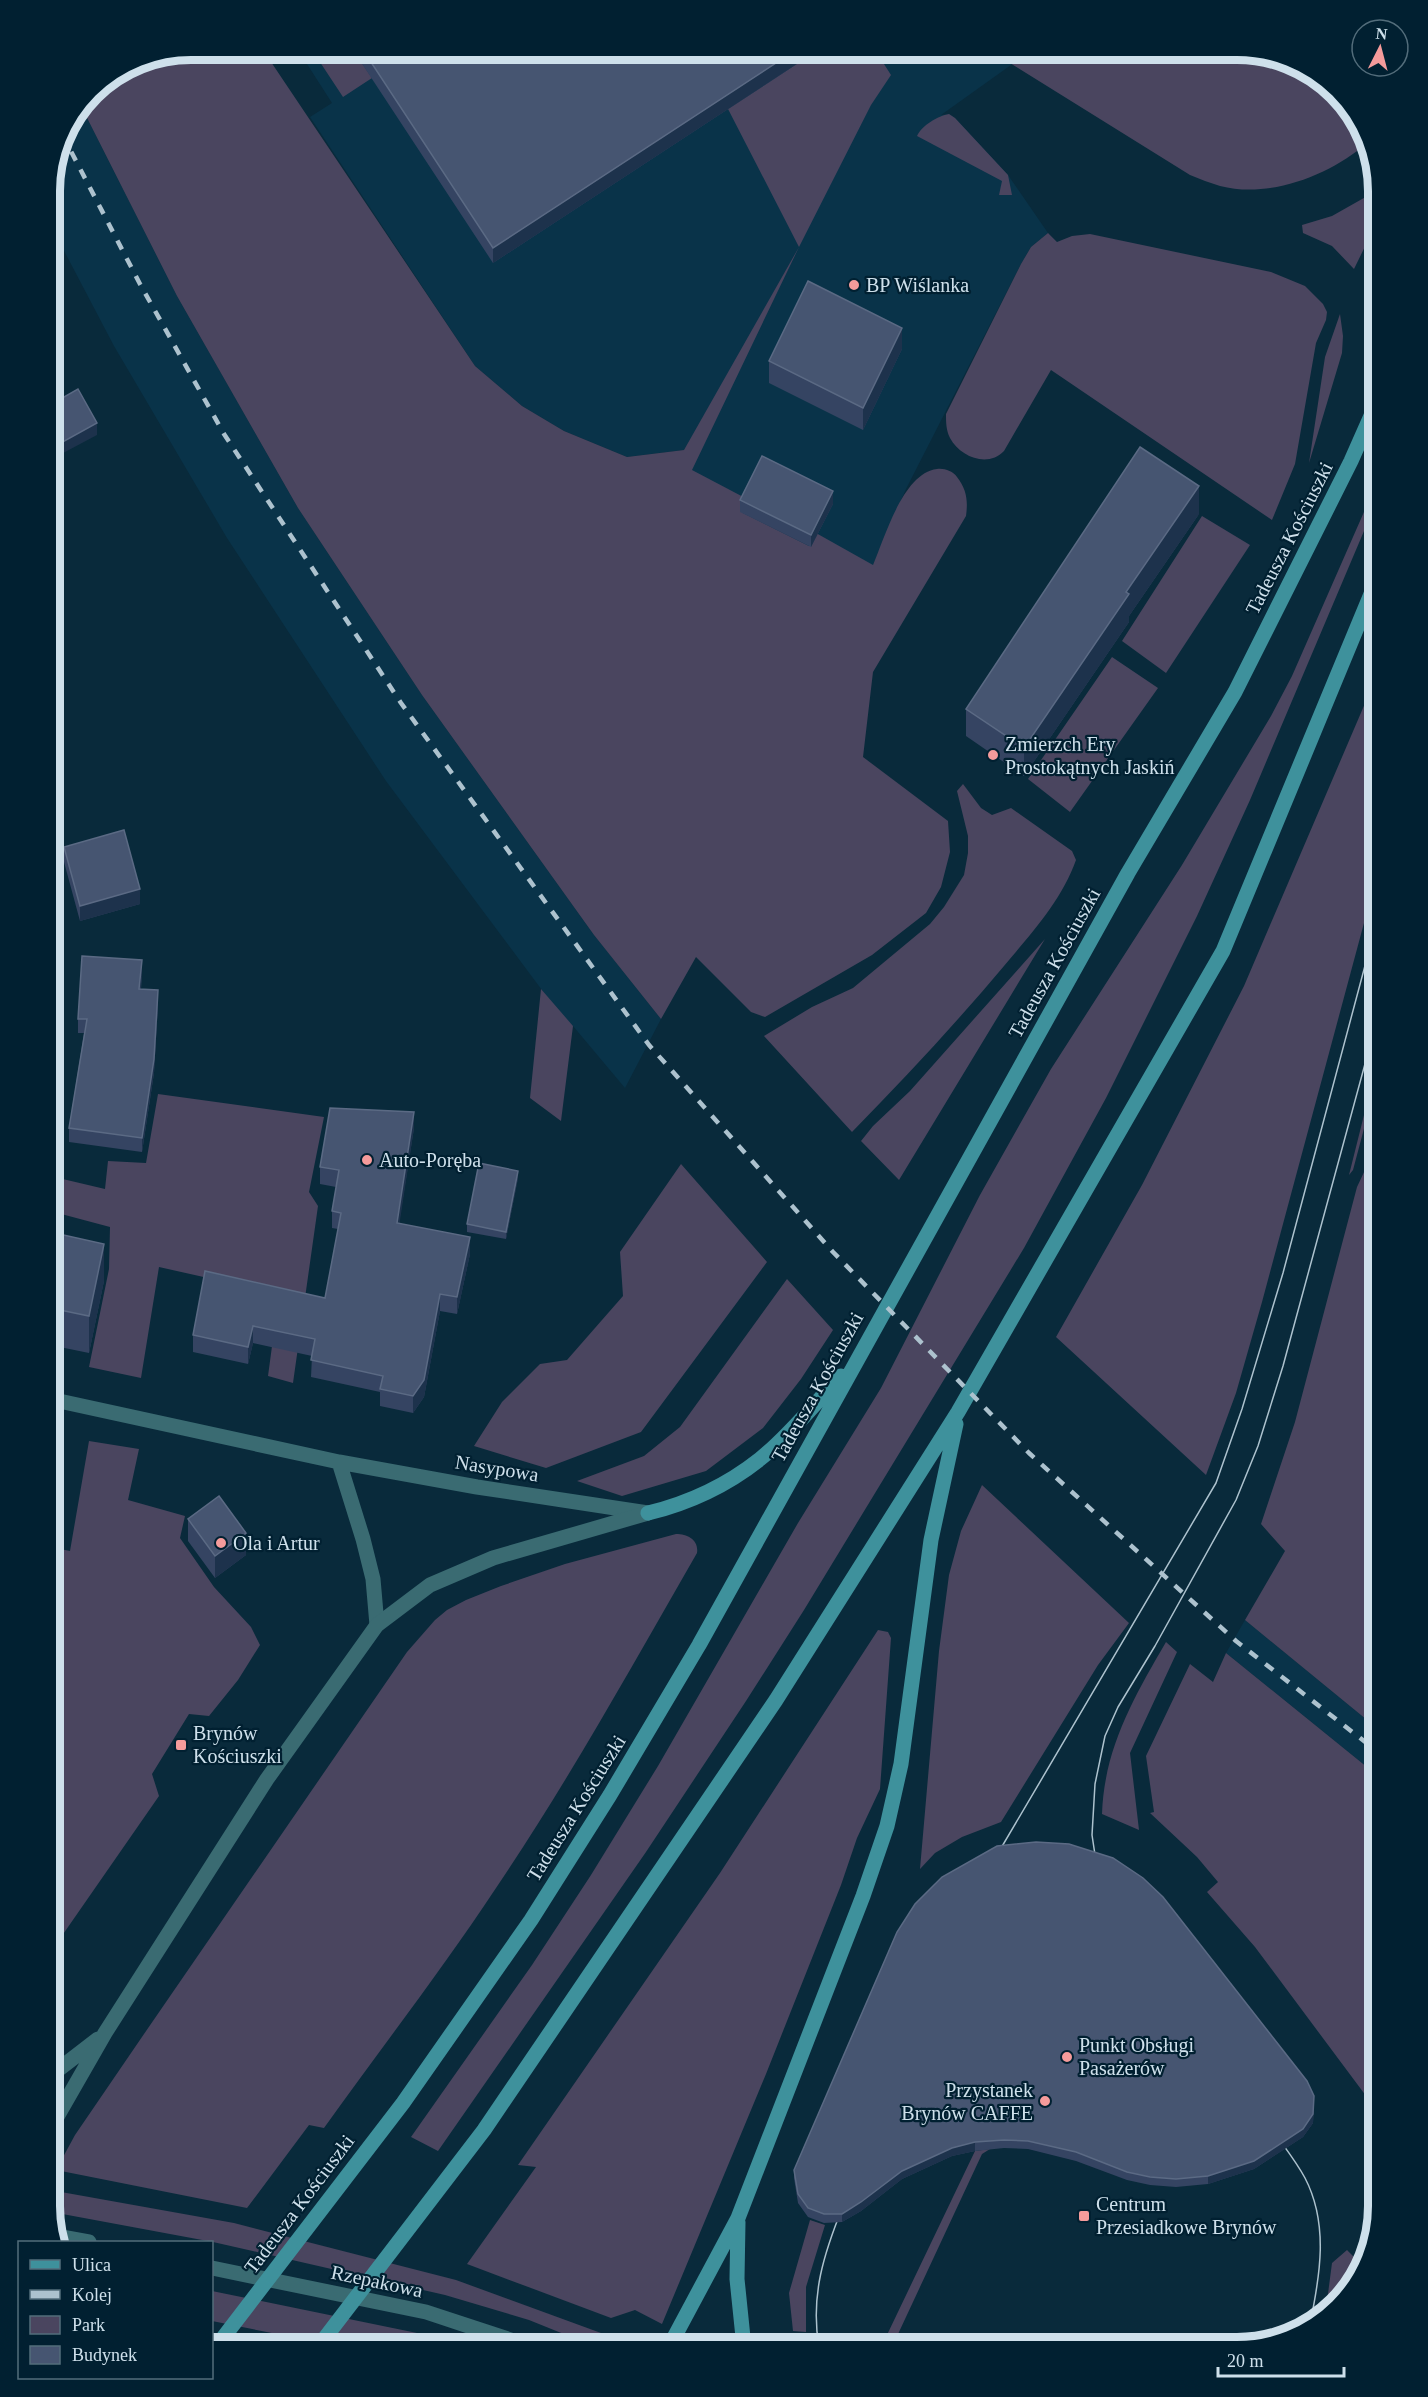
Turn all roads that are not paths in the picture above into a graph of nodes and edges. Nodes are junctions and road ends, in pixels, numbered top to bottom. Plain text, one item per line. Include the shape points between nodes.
1 (1368, 423) edge
2 (1368, 601) edge
3 (856, 1361) junction
4 (60, 1401) edge
5 (958, 1412) junction
6 (339, 1462) junction
7 (648, 1513) junction
8 (376, 1625) junction
9 (105, 2033) junction
10 (60, 2068) edge
11 (60, 2112) edge
12 (738, 2218) junction
13 (64, 2237) edge
14 (84, 2241) edge
15 (213, 2268) edge
16 (224, 2337) edge
17 (326, 2337) edge
18 (502, 2337) edge
19 (674, 2337) edge
20 (743, 2337) edge

1 - 3 main road, Tadeusza Kościuszki via 1235,692 1128,873
2 - 5 main road via 1223,951
3 - 7 main road via 761,1458 734,1478 679,1505
3 - 16 main road, Tadeusza Kościuszki via 699,1645 531,1920 403,2103
4 - 6 street, Nasypowa
5 - 12 main road via 931,1540 901,1764 887,1826
5 - 17 main road via 776,1700 484,2130
6 - 7 street, Nasypowa
6 - 8 street via 373,1579
7 - 8 street via 493,1558 430,1584
8 - 9 street via 267,1779
9 - 10 street
9 - 11 street
12 - 19 main road
12 - 20 main road via 737,2279
13 - 14 street
15 - 18 street, Rzepakowa via 426,2312

